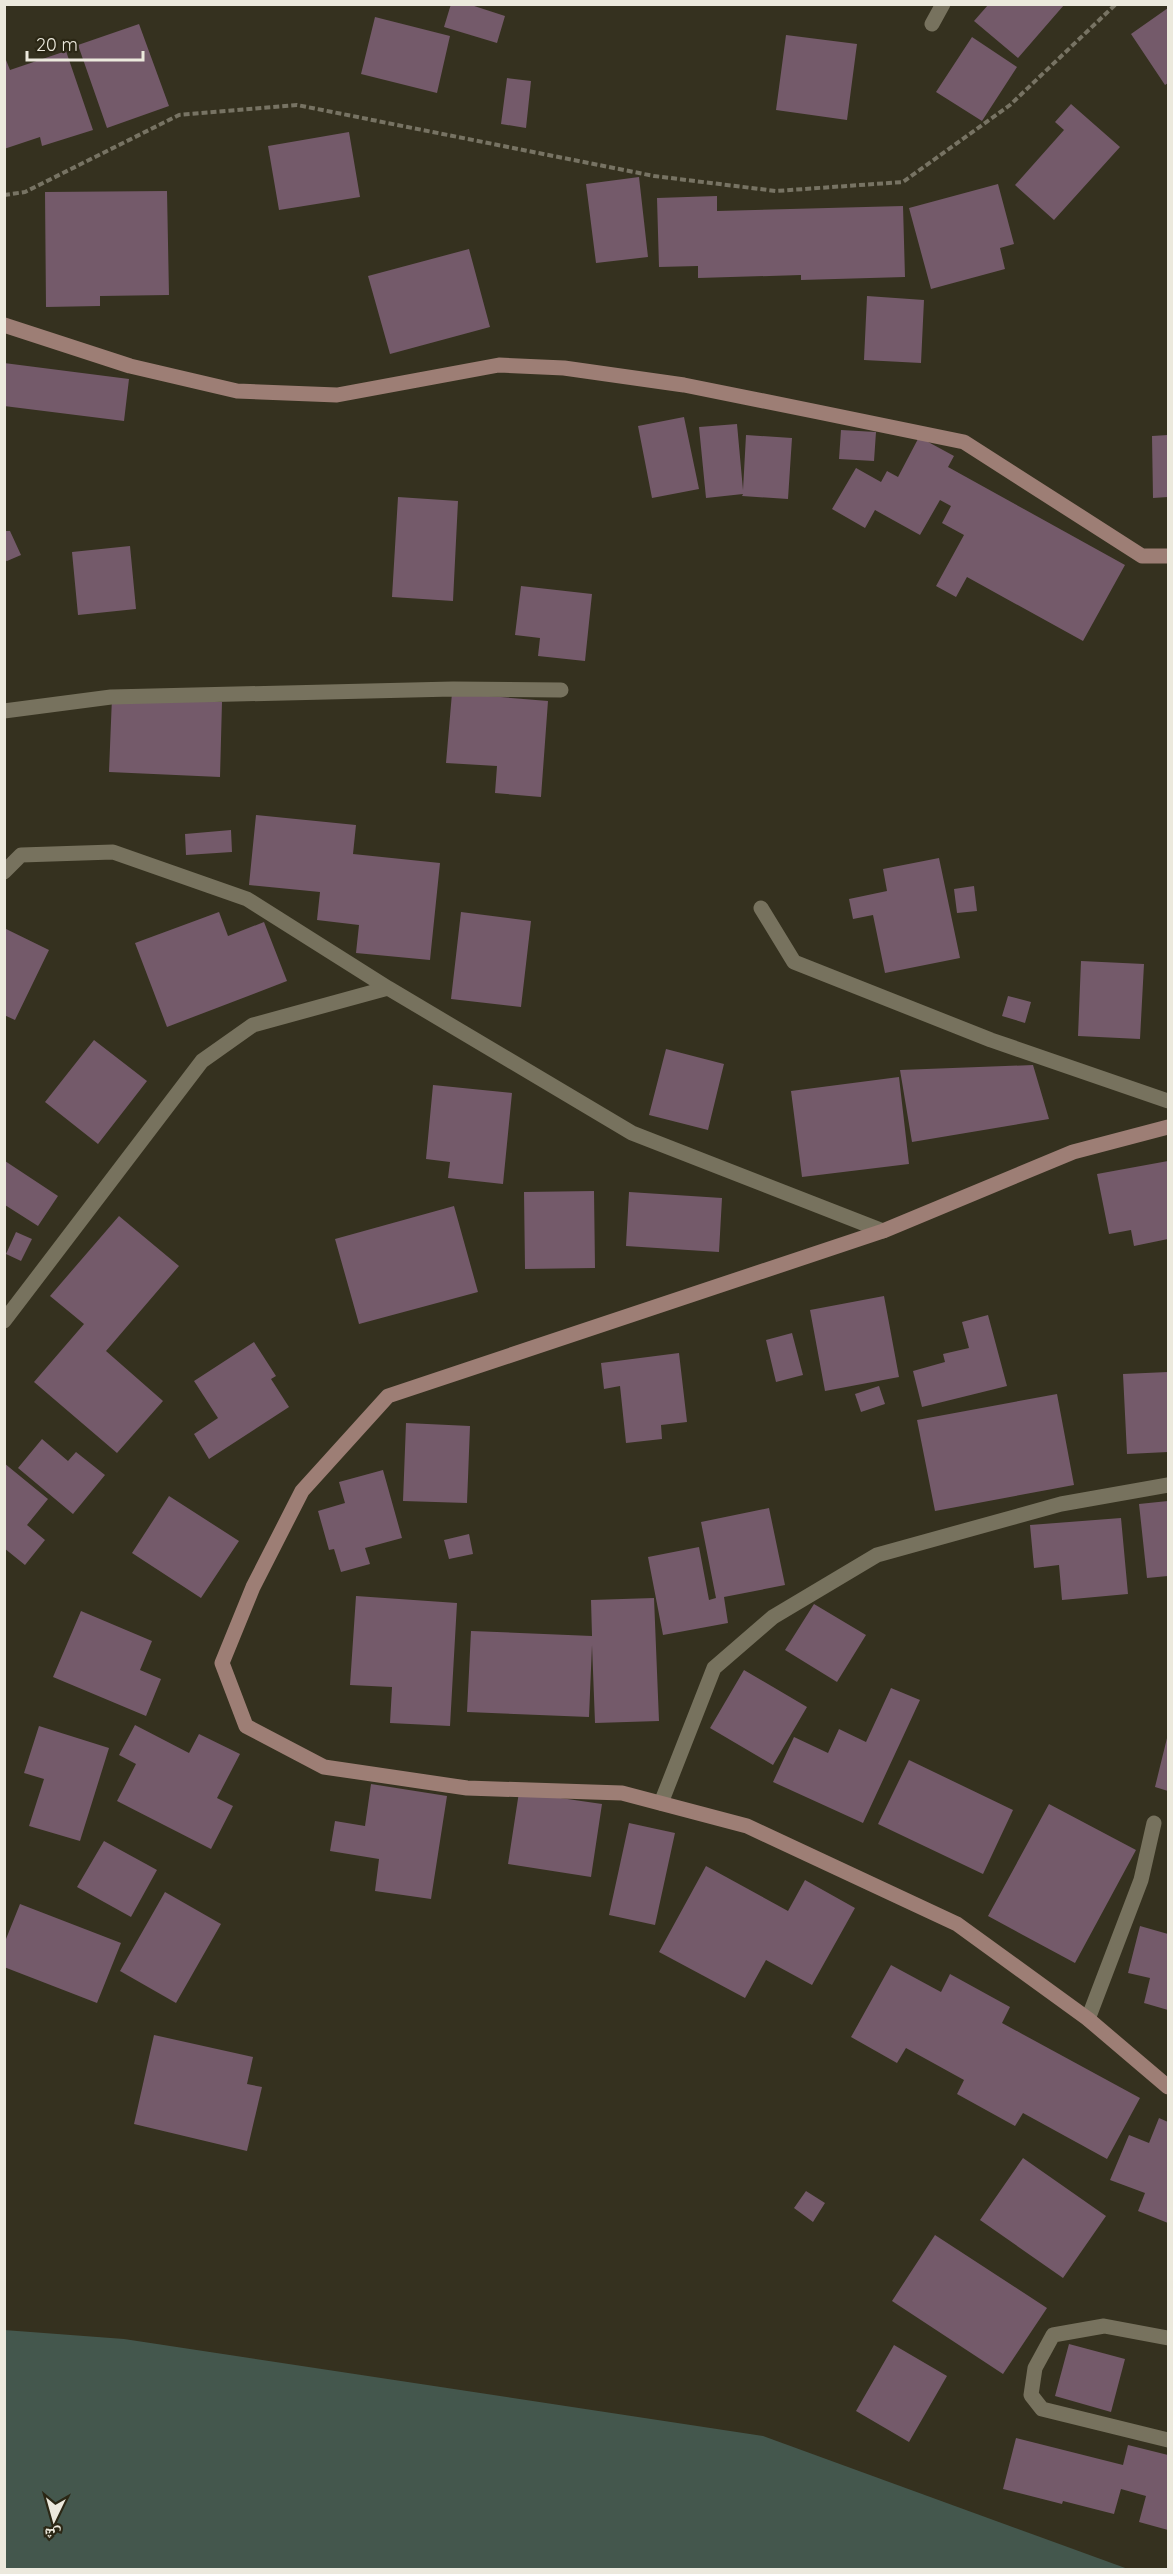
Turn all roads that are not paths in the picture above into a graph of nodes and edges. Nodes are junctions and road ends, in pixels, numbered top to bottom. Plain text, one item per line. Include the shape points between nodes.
1 (943, 4) edge
2 (932, 24) dead end
3 (4, 325) edge
4 (1168, 556) edge
5 (561, 690) dead end
6 (4, 711) edge
7 (4, 872) edge
8 (761, 908) dead end
9 (388, 988) junction
10 (1168, 1101) edge
11 (1168, 1127) edge
12 (883, 1231) junction
13 (4, 1321) edge
14 (1168, 1485) edge
15 (661, 1803) junction
16 (1154, 1822) dead end
17 (1088, 2019) junction
18 (1168, 2087) edge
19 (1168, 2338) edge
20 (1168, 2440) edge

1 - 2 street
3 - 4 street via 130,366 237,391 337,395 499,365 564,368 717,392 964,442 1142,556
5 - 6 street via 111,697
7 - 9 street via 21,855 113,852 247,899
8 - 10 street via 794,962 991,1040
9 - 12 street via 632,1133
9 - 13 street via 253,1025 202,1061
11 - 12 street via 1072,1152
12 - 15 street via 388,1396 302,1491 253,1587 222,1663 246,1726 324,1767 467,1788 622,1793
14 - 15 street via 1061,1504 877,1555 773,1617 714,1668
15 - 17 street via 747,1826 957,1924
16 - 17 street via 1141,1880
17 - 18 street
19 - 20 street via 1104,2326 1053,2335 1035,2368 1031,2395 1042,2409

